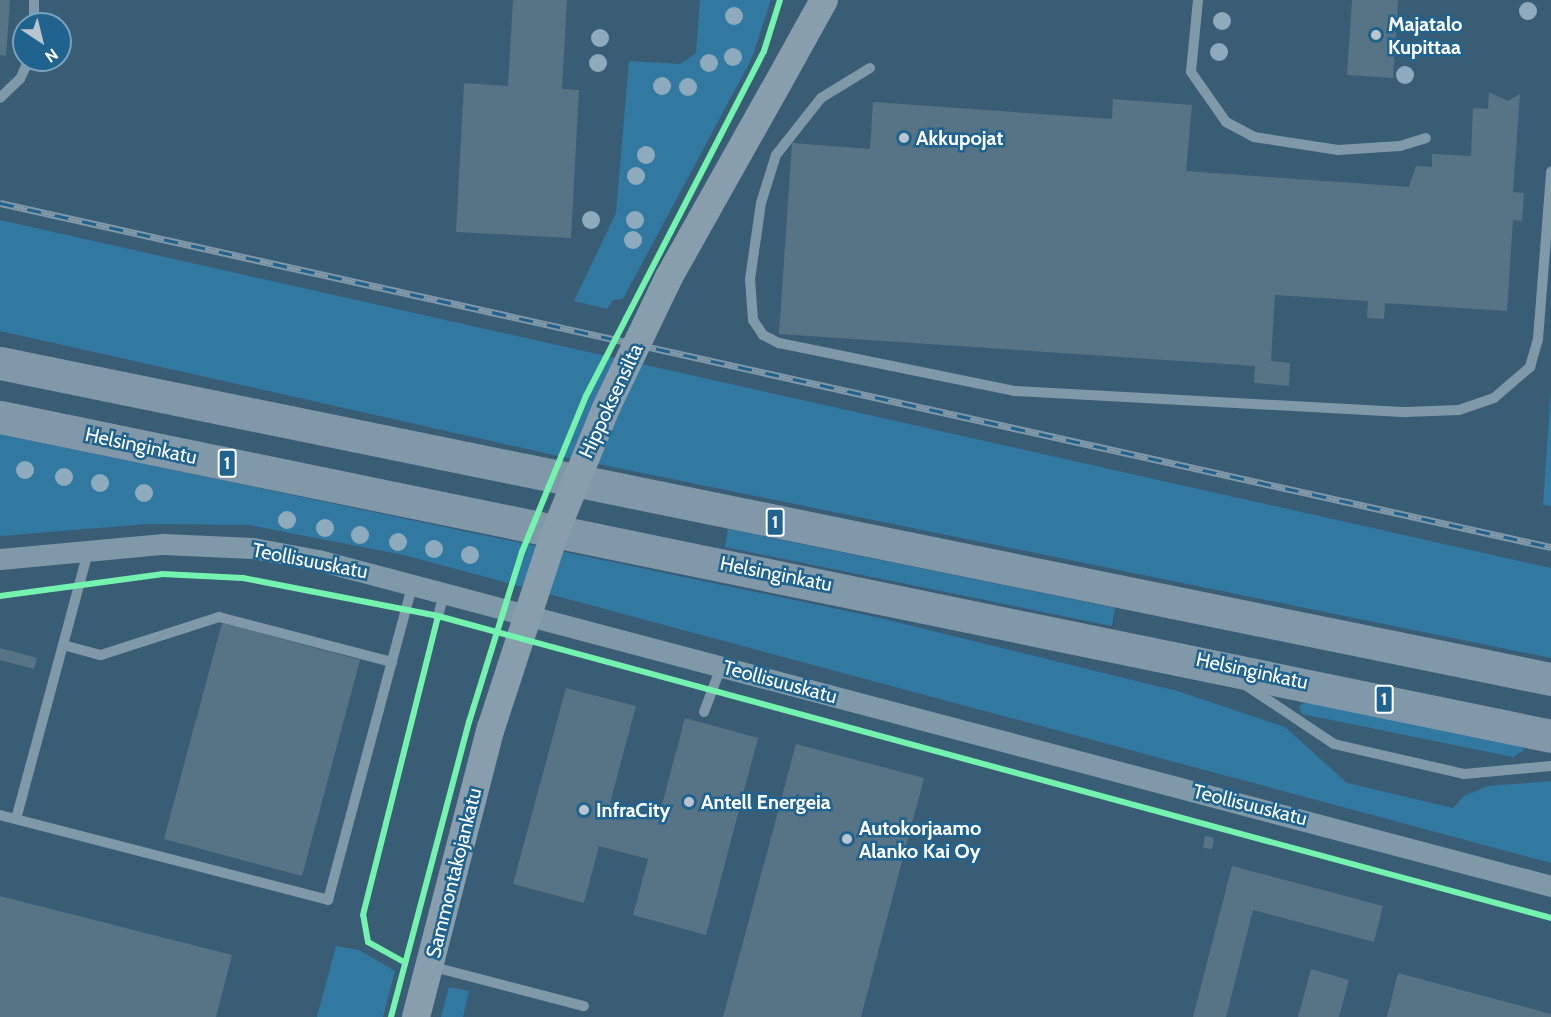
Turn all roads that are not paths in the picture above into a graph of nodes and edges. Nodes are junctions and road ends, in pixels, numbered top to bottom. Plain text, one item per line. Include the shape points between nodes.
1 (824, 0) edge
2 (1198, 0) edge
3 (870, 68) dead end
4 (23, 72) edge
5 (0, 98) edge
6 (1426, 138) dead end
7 (1551, 172) edge
8 (0, 363) edge
9 (0, 417) edge
10 (89, 549) junction
11 (0, 559) edge
12 (413, 582) junction
13 (445, 590) junction
14 (438, 616) dead end
15 (63, 645) junction
16 (392, 662) junction
17 (1217, 663) junction
18 (722, 667) junction
19 (1551, 679) edge
20 (705, 712) dead end
21 (491, 728) joint
22 (1551, 736) edge
23 (1551, 766) edge
24 (0, 815) edge
25 (16, 819) junction
26 (1551, 886) edge
27 (430, 966) junction
28 (584, 1006) dead end
29 (416, 1017) edge

1 - 21 street, Hippoksensilta, bridge via 669,277 606,408 554,535
2 - 6 lane via 1191,72 1226,122 1254,137 1338,150 1400,146
3 - 7 lane via 821,98 776,155 761,204 750,279 753,320 764,336 779,343 1014,391 1406,412 1459,410 1494,398 1530,367 1538,339
4 - 5 lane
8 - 19 highway, 1
9 - 17 highway, Helsinginkatu / 1
10 - 11 street, Teollisuuskatu
10 - 12 street, Teollisuuskatu via 253,548
10 - 15 lane
12 - 13 street, Teollisuuskatu
12 - 16 lane
13 - 14 lane
13 - 18 street, Teollisuuskatu
15 - 16 lane via 101,655 219,617
15 - 25 lane
16 - 25 lane via 328,900
17 - 22 highway, Helsinginkatu / 1
17 - 23 lane via 1297,724 1334,744 1464,774
18 - 20 lane
18 - 26 street, Teollisuuskatu
21 - 27 street, Sammontakojankatu
24 - 25 lane
27 - 28 lane
27 - 29 street, Sammontakojankatu

